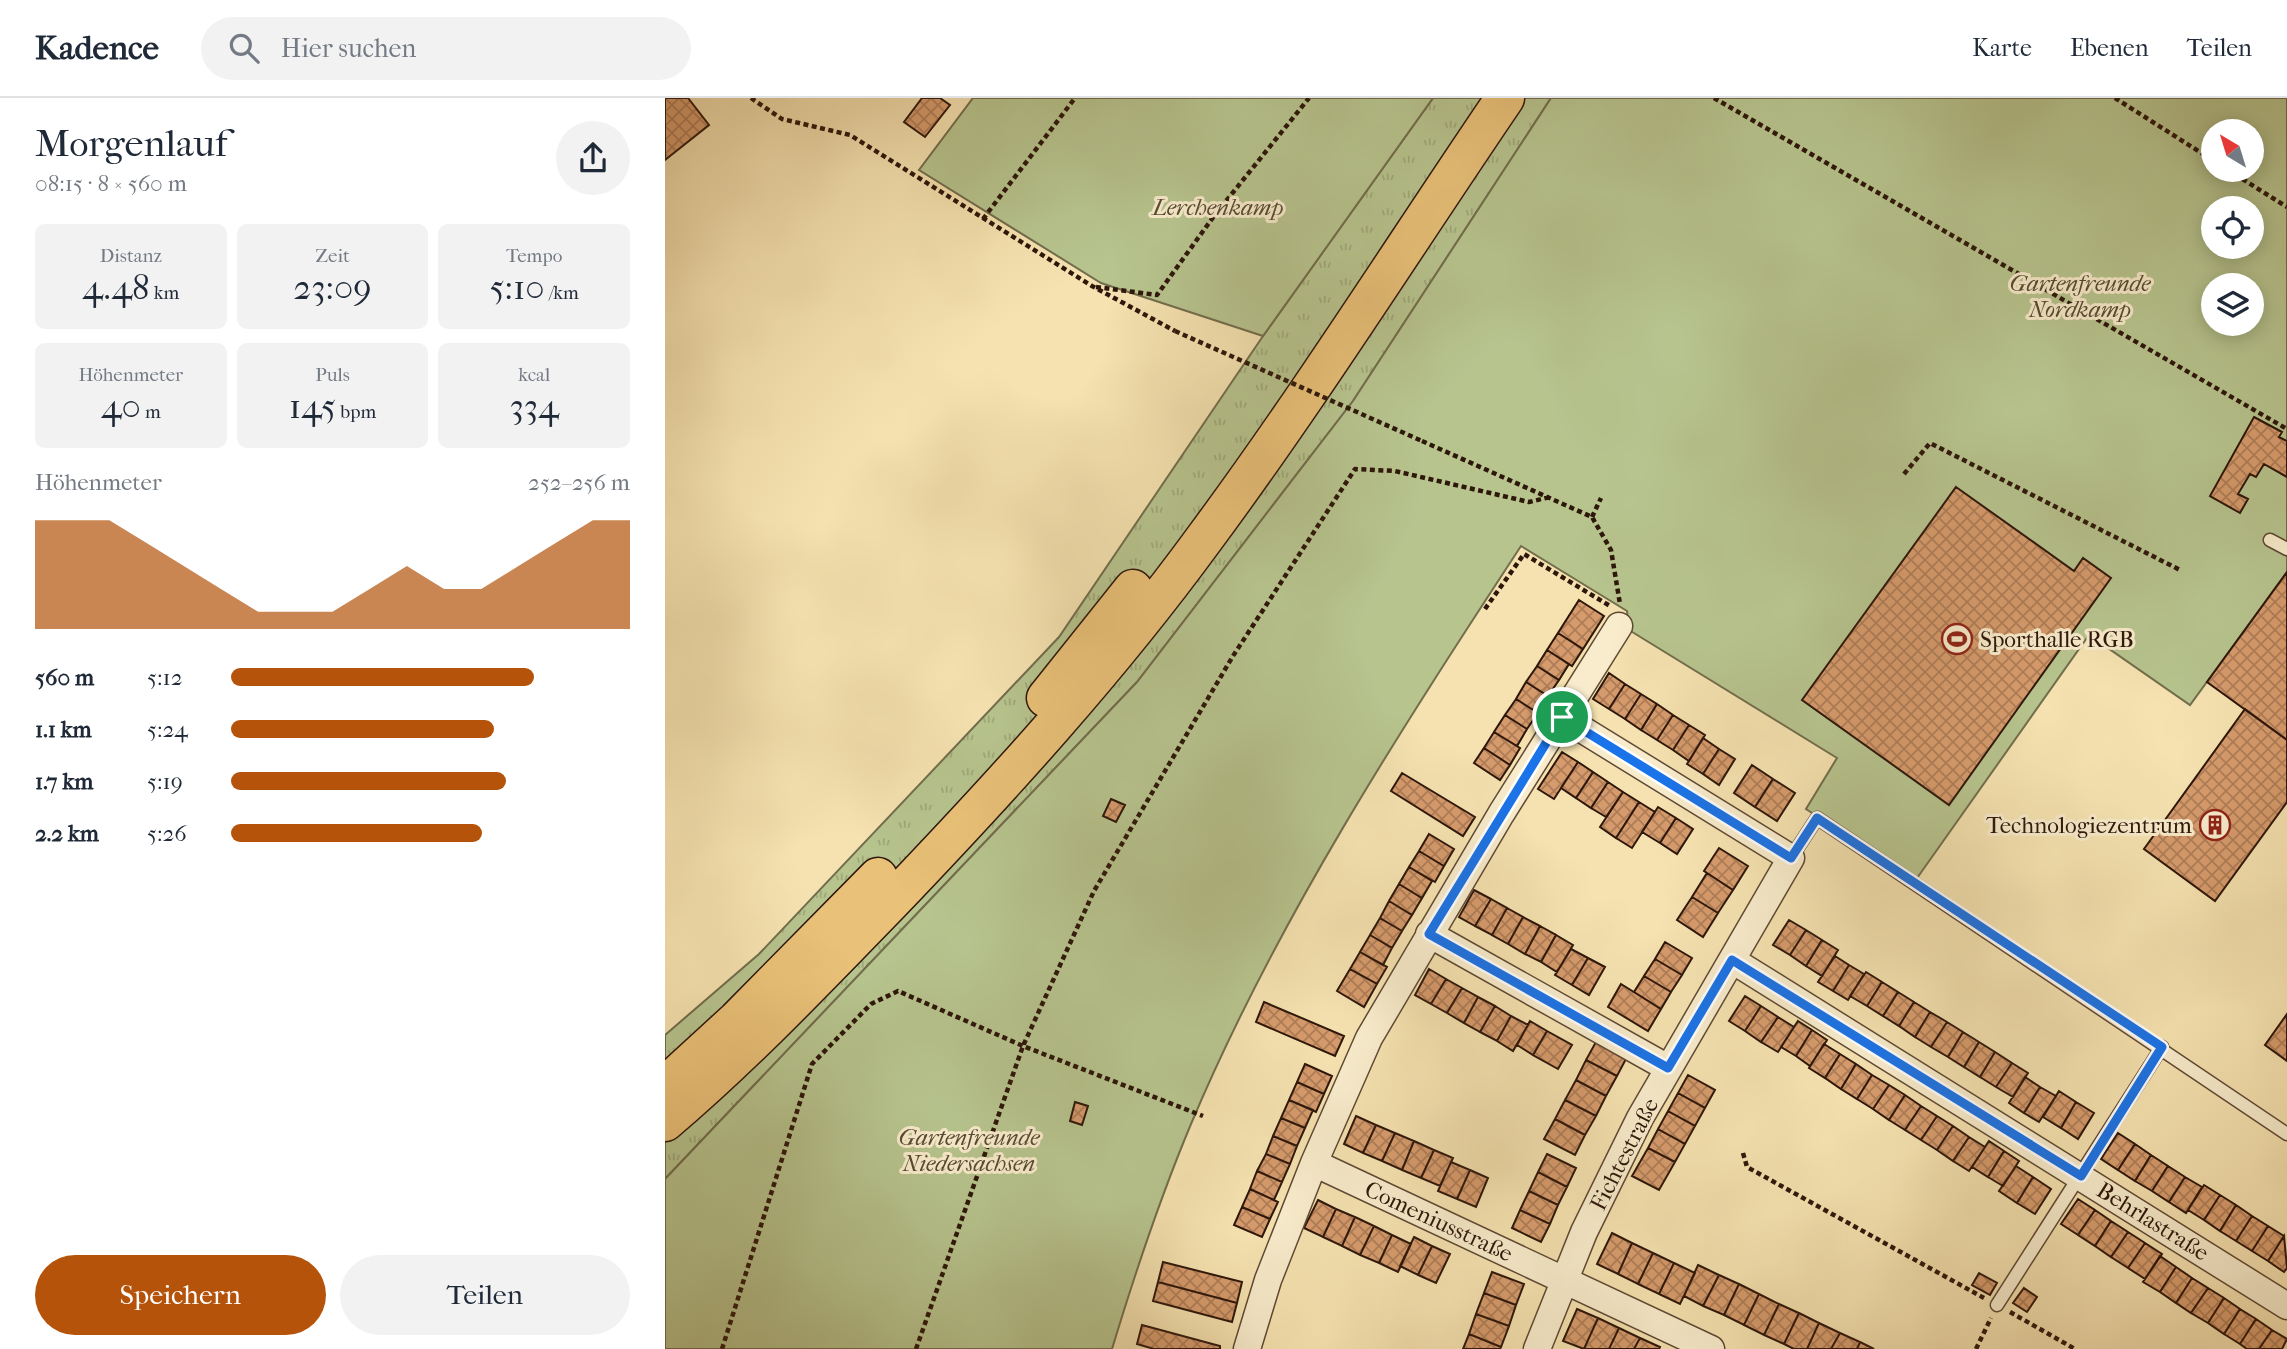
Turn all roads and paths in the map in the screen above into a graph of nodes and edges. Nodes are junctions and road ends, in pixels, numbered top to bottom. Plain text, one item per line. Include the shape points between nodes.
1 (751, 98) edge
2 (1075, 98) edge
3 (1309, 98) edge
4 (1473, 98) edge
5 (1505, 98) edge
6 (1714, 98) edge
7 (2115, 98) edge
8 (2201, 153) edge
9 (2247, 182) edge
10 (2287, 207) edge
11 (983, 219) junction
12 (1092, 286) junction
13 (2287, 429) edge
14 (1904, 474) dead end
15 (1550, 497) junction
16 (1601, 498) dead end
17 (1592, 517) junction
18 (2270, 540) dead end
19 (2287, 549) edge
20 (2181, 570) dead end
21 (1485, 609) dead end
22 (1619, 626) dead end
23 (1562, 717) junction
24 (1791, 858) junction
25 (1429, 934) junction
26 (1732, 960) junction
27 (1023, 1046) junction
28 (2162, 1047) junction
29 (1668, 1068) junction
30 (665, 1086) edge
31 (1203, 1116) dead end
32 (665, 1122) edge
33 (2287, 1134) edge
34 (1743, 1153) dead end
35 (1314, 1163) junction
36 (2081, 1176) junction
37 (1564, 1280) junction
38 (1997, 1305) junction
39 (2287, 1306) edge
40 (722, 1349) edge
41 (916, 1349) edge
42 (1247, 1349) edge
43 (1537, 1349) edge
44 (1711, 1349) edge
45 (1976, 1349) edge
46 (2075, 1349) edge

1 - 11 path via 782,119 850,135
2 - 11 path
3 - 12 path via 1157,295
4 - 30 highway via 1293,370 1182,526 1086,649 954,799 789,968
5 - 32 highway via 1321,376 1108,666 818,978
6 - 13 path
7 - 8 path
9 - 10 path
11 - 12 path
12 - 15 path, bridge via 1175,331
14 - 20 path via 1930,443
15 - 17 path
15 - 27 path via 1529,502 1395,471 1355,469 1233,656 1094,891
16 - 17 path
17 - 21 path via 1611,550 1620,611 1524,554
18 - 19 lane
22 - 23 street
23 - 24 street
23 - 25 street
24 - 26 street, Fichtestraße
24 - 28 lane via 1817,818
25 - 29 street
25 - 35 street via 1369,1038
26 - 29 street, Fichtestraße
26 - 36 street, Behrlastraße
27 - 31 path
27 - 40 path via 898,991 871,1004 812,1064
27 - 41 path
28 - 33 lane
28 - 36 lane
29 - 37 street, Fichtestraße via 1610,1178
34 - 38 path via 1747,1167
35 - 37 street, Comeniusstraße
35 - 42 street via 1268,1280
36 - 38 lane
36 - 39 street, Behrlastraße
37 - 43 street, Fichtestraße
37 - 44 street, Comeniusstraße
38 - 45 path
38 - 46 path

